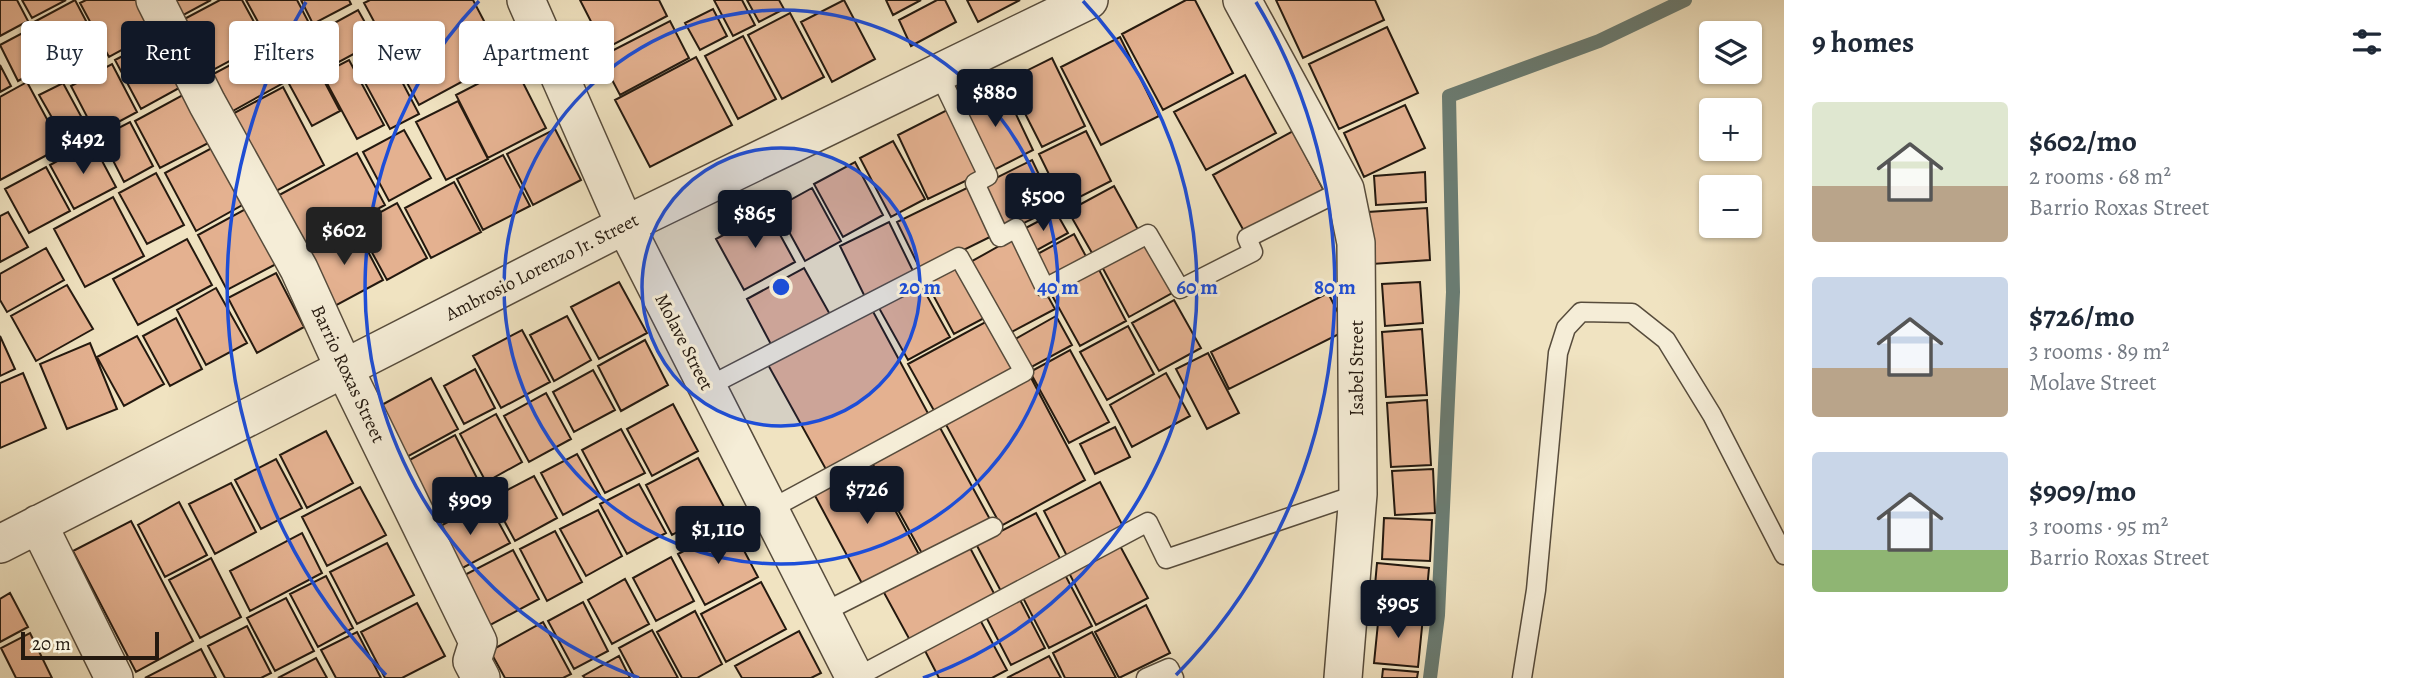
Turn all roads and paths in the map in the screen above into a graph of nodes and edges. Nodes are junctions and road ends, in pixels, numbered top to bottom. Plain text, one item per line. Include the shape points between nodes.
1 (155, 0) edge
2 (526, 0) edge
3 (1089, 0) edge
4 (1242, 0) edge
5 (939, 74) junction
6 (1345, 189) junction
7 (625, 225) junction
8 (344, 368) junction
9 (707, 387) junction
10 (1358, 494) junction
11 (769, 510) junction
12 (38, 524) junction
13 (993, 527) dead end
14 (0, 544) edge
15 (1784, 555) edge
16 (822, 614) junction
17 (114, 678) edge
18 (481, 678) edge
19 (855, 678) edge
20 (1146, 678) edge
21 (1174, 678) edge
22 (1343, 678) edge
23 (1522, 678) edge

1 - 8 street, Barrio Roxas Street via 299,269
2 - 7 street, Molave Street
3 - 5 street, Ambrosio Lorenzo Jr. Street
4 - 6 street, Isabel Street
5 - 6 lane via 988,176 975,183 1000,237 1016,228 1045,288 1147,234 1180,289 1253,252 1247,238
5 - 7 street, Ambrosio Lorenzo Jr. Street
6 - 10 street, Isabel Street via 1356,243
7 - 8 street, Ambrosio Lorenzo Jr. Street
7 - 9 street, Molave Street
8 - 12 street, Ambrosio Lorenzo Jr. Street
8 - 18 street, Barrio Roxas Street via 478,642 472,661
9 - 11 street, Molave Street
9 - 11 lane via 959,257 1024,372
10 - 19 lane via 1166,559 1148,522
10 - 22 street, Isabel Street
11 - 16 street, Molave Street
12 - 14 street, Ambrosio Lorenzo Jr. Street
12 - 17 street
13 - 16 lane
15 - 23 lane via 1712,415 1665,340 1632,313 1581,313 1566,328 1558,353 1536,590
16 - 19 street, Molave Street
20 - 21 lane via 1169,668

